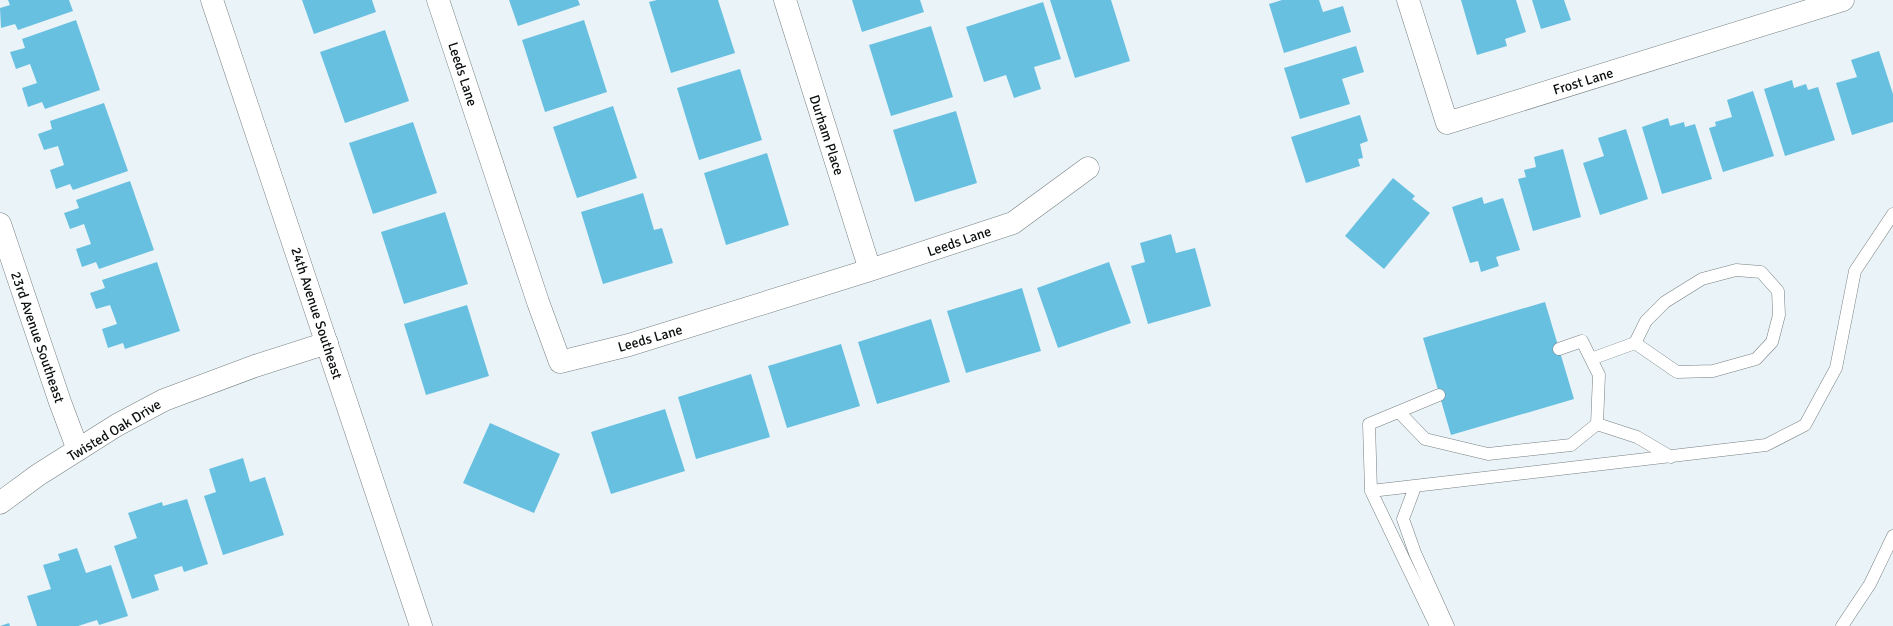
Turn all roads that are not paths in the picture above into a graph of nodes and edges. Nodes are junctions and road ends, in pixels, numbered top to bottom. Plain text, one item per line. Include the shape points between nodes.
1 (212, 0) edge
2 (438, 0) edge
3 (784, 0) edge
4 (1408, 0) edge
5 (1843, 0) edge
6 (1088, 168) dead end
7 (1893, 214) edge
8 (0, 224) edge
9 (870, 270) junction
10 (327, 343) junction
11 (1635, 343) junction
12 (1559, 349) dead end
13 (1591, 359) junction
14 (1439, 395) dead end
15 (1399, 412) junction
16 (1597, 424) junction
17 (78, 450) junction
18 (1671, 456) junction
19 (1415, 487) junction
20 (1371, 491) junction
21 (0, 502) edge
22 (1893, 536) edge
23 (421, 626) edge
24 (1436, 626) edge
25 (1448, 626) edge
26 (1842, 626) edge

1 - 10 street, 24th Avenue Southeast
2 - 9 street, Leeds Lane via 560,362 629,345
3 - 9 street, Durham Place
4 - 5 street, Frost Lane via 1447,123
6 - 9 street, Leeds Lane via 1012,223
7 - 18 lane via 1854,270 1836,368 1805,425 1766,445
8 - 17 street, 23rd Avenue Southeast
10 - 17 street, Twisted Oak Drive via 255,366 164,400 117,425
10 - 23 street, 24th Avenue Southeast
11 - 11 lane via 1677,372 1713,370 1756,358 1772,342 1779,315 1778,291 1761,272 1736,270 1702,279 1666,302 1646,321
11 - 13 lane
12 - 13 lane via 1582,341
13 - 16 lane via 1599,375
14 - 15 lane
15 - 16 lane via 1425,438 1488,454 1571,445
15 - 20 lane via 1369,424
16 - 18 lane via 1637,437
17 - 21 street, Twisted Oak Drive
18 - 19 lane
19 - 20 lane
19 - 25 lane via 1403,519 1415,553
20 - 24 lane
22 - 26 lane via 1870,584

